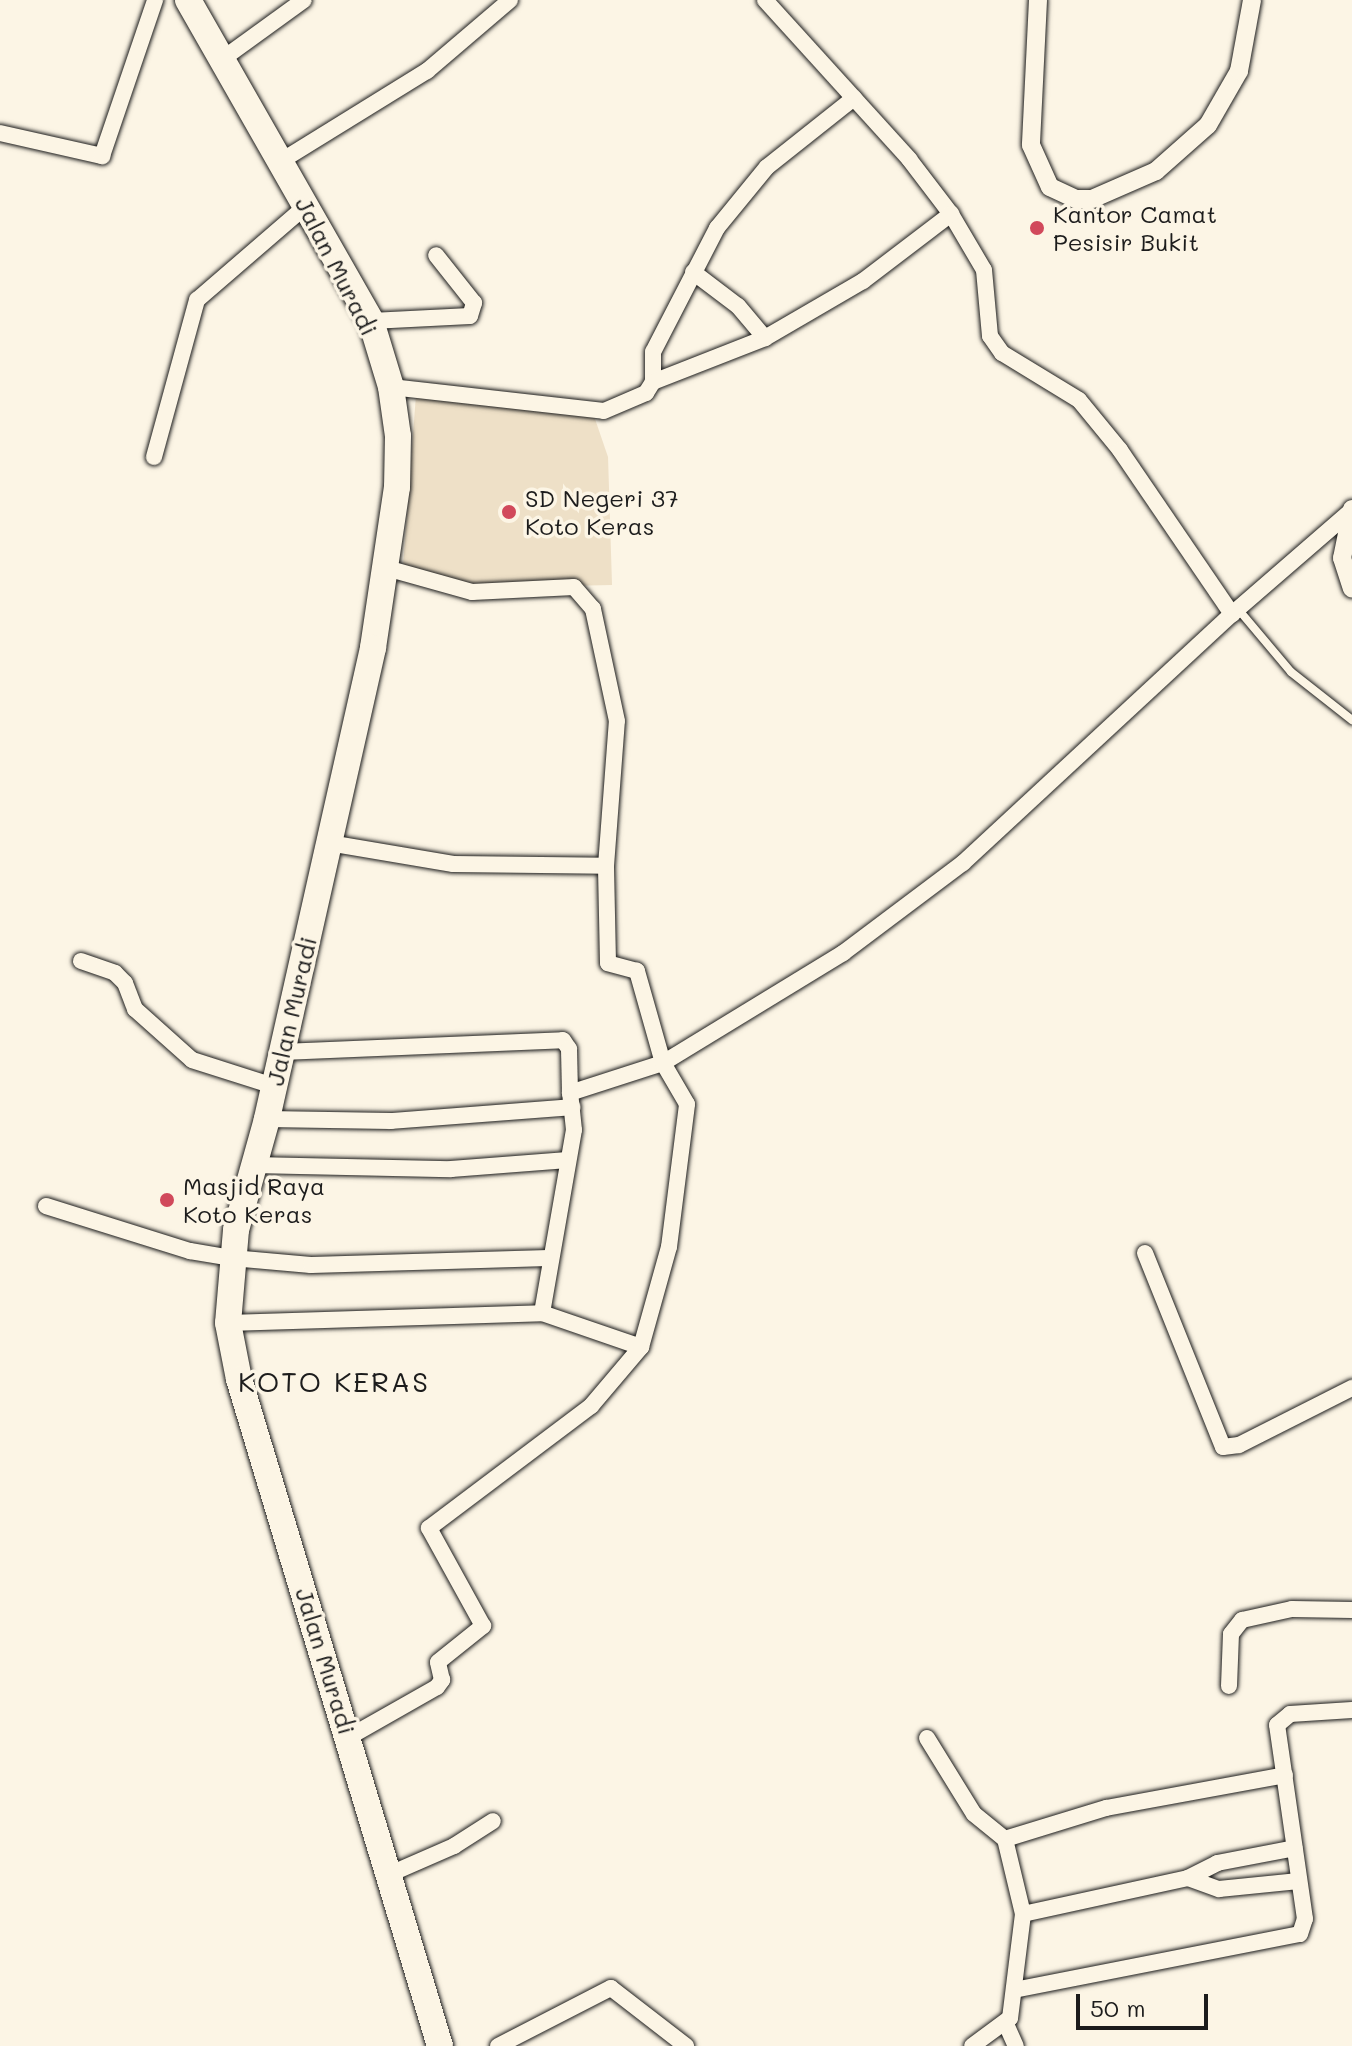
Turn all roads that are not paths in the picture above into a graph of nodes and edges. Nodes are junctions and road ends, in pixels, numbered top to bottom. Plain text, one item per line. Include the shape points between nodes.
1 (155, 0) edge
2 (188, 0) edge
3 (304, 0) edge
4 (510, 0) edge
5 (765, 0) edge
6 (1038, 0) edge
7 (1252, 0) edge
8 (221, 60) junction
9 (854, 98) junction
10 (0, 133) edge
11 (281, 161) junction
12 (307, 205) junction
13 (951, 214) junction
14 (436, 255) dead end
15 (693, 272) junction
16 (371, 321) junction
17 (765, 338) junction
18 (653, 382) junction
19 (391, 387) junction
20 (154, 457) dead end
21 (1352, 510) edge
22 (386, 568) junction
23 (1352, 588) edge
24 (1234, 611) junction
25 (1352, 720) edge
26 (329, 843) junction
27 (606, 866) junction
28 (81, 961) dead end
29 (282, 1052) junction
30 (663, 1063) junction
31 (274, 1086) junction
32 (571, 1100) junction
33 (267, 1119) junction
34 (568, 1160) junction
35 (253, 1165) junction
36 (46, 1206) dead end
37 (1145, 1253) dead end
38 (232, 1258) junction
39 (549, 1258) junction
40 (542, 1313) junction
41 (228, 1323) junction
42 (641, 1347) junction
43 (1352, 1388) edge
44 (1352, 1610) edge
45 (1229, 1686) dead end
46 (1352, 1710) edge
47 (349, 1737) junction
48 (927, 1738) dead end
49 (1285, 1775) junction
50 (493, 1821) dead end
51 (1005, 1839) junction
52 (1295, 1848) junction
53 (390, 1874) junction
54 (1188, 1878) junction
55 (1299, 1881) junction
56 (1023, 1914) junction
57 (1014, 1990) junction
58 (1006, 2024) junction
59 (440, 2046) edge
60 (498, 2046) edge
61 (686, 2046) edge
62 (972, 2046) edge
63 (1016, 2046) edge

1 - 10 street via 102,156
2 - 8 highway, Jalan Muradi
3 - 8 street
4 - 11 street via 427,71
5 - 9 street
6 - 7 street via 1031,145 1050,187 1076,199 1092,199 1156,171 1208,125 1239,71
8 - 11 highway, Jalan Muradi
9 - 13 street
9 - 15 street via 767,167 717,228
11 - 12 highway, Jalan Muradi
12 - 16 highway, Jalan Muradi
12 - 20 street via 197,300
13 - 17 street via 863,281
13 - 24 street via 984,270 990,336 1029,373 1079,400
14 - 16 street via 474,303 470,316
15 - 17 street via 738,306
15 - 18 street via 653,352
16 - 19 highway, Jalan Muradi
17 - 18 street
18 - 19 street via 646,393 604,411
19 - 22 highway, Jalan Muradi via 398,461
21 - 23 street via 1342,558
21 - 24 street
22 - 26 highway, Jalan Muradi
22 - 27 street via 472,592 581,590 593,609 617,721
24 - 25 lane via 1291,672
24 - 30 street via 963,863 843,953
26 - 27 street via 453,864
26 - 29 highway, Jalan Muradi
27 - 30 street via 608,963 637,971
28 - 31 street via 121,979 135,1009 192,1060
29 - 31 highway, Jalan Muradi
29 - 32 street via 563,1040 569,1049
30 - 32 street
30 - 42 street via 687,1104 669,1247
31 - 33 highway, Jalan Muradi
32 - 33 street via 391,1121
32 - 34 street
33 - 35 highway, Jalan Muradi
34 - 35 street via 451,1169
34 - 39 street
35 - 38 highway, Jalan Muradi
36 - 38 street via 190,1251
37 - 43 street via 1223,1447 1234,1447
38 - 39 street via 311,1265
38 - 41 highway, Jalan Muradi
39 - 40 street
40 - 41 street
40 - 42 street
41 - 47 highway, Jalan Muradi via 239,1379
42 - 47 street via 591,1406 429,1528 483,1626 438,1662 442,1680 437,1687
44 - 45 street via 1274,1610 1234,1625
46 - 49 street via 1290,1714 1280,1720 1276,1733
47 - 53 highway, Jalan Muradi
48 - 51 street via 974,1814
49 - 51 street via 1106,1808
49 - 52 street
50 - 53 street via 454,1846
51 - 56 street
52 - 54 street via 1217,1863
52 - 55 street
53 - 59 highway, Jalan Muradi
54 - 55 street via 1219,1889
54 - 56 street
55 - 57 street via 1305,1925 1294,1937
56 - 57 street
57 - 58 street
58 - 62 street
58 - 63 street
60 - 61 street via 611,1988

